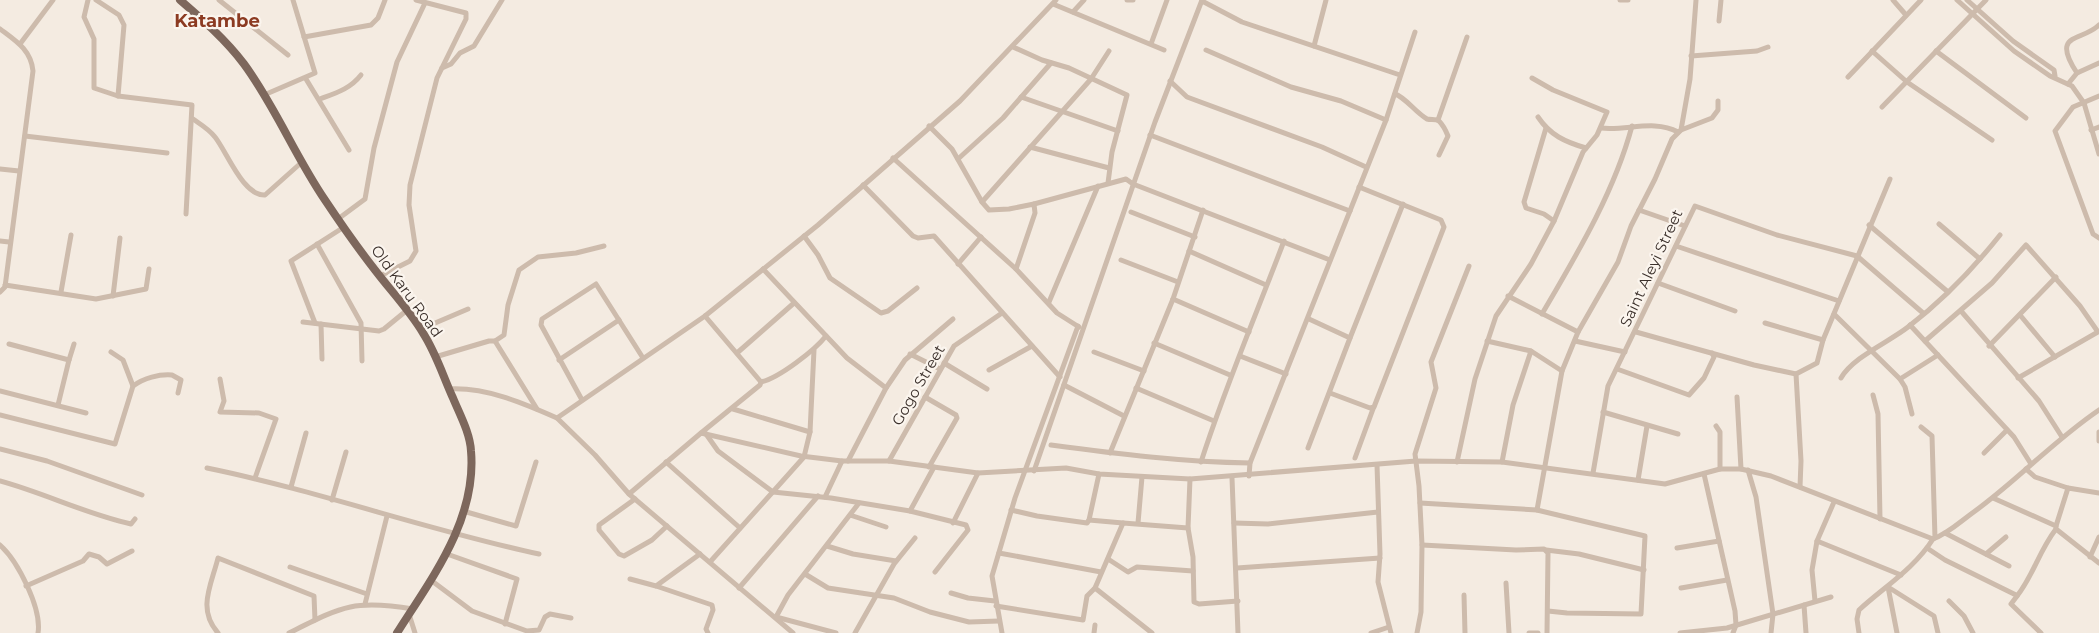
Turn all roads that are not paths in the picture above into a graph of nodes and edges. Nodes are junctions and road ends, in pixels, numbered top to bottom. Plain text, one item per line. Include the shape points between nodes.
1 (53, 0) edge
2 (88, 0) edge
3 (96, 0) edge
4 (180, 0) edge
5 (219, 0) edge
6 (293, 0) edge
7 (385, 0) edge
8 (416, 0) edge
9 (502, 0) edge
10 (1084, 0) edge
11 (1127, 0) edge
12 (1133, 0) edge
13 (1167, 0) edge
14 (1202, 0) edge
15 (1326, 0) edge
16 (1620, 0) edge
17 (1628, 0) edge
18 (1696, 0) edge
19 (1721, 0) edge
20 (1893, 0) edge
21 (1921, 0) edge
22 (1957, 0) edge
23 (1967, 0) edge
24 (1986, 0) edge
25 (1055, 2) edge
26 (425, 3) junction
27 (1073, 12) junction
28 (1975, 12) junction
29 (1906, 16) junction
30 (1718, 21) dead end
31 (2099, 25) edge
32 (0, 29) edge
33 (1415, 32) dead end
34 (304, 37) junction
35 (1467, 37) dead end
36 (2013, 42) junction
37 (20, 44) junction
38 (1151, 44) junction
39 (1013, 46) junction
40 (1314, 46) junction
41 (2008, 46) junction
42 (1768, 47) dead end
43 (1164, 50) dead end
44 (1206, 50) dead end
45 (1872, 51) junction
46 (1936, 51) junction
47 (1109, 52) dead end
48 (288, 55) dead end
49 (1691, 56) junction
50 (1051, 62) junction
51 (2099, 63) edge
52 (442, 68) junction
53 (2077, 73) junction
54 (361, 74) dead end
55 (1400, 75) junction
56 (1848, 76) dead end
57 (2055, 76) junction
58 (1532, 78) dead end
59 (306, 79) junction
60 (1091, 79) junction
61 (1170, 81) junction
62 (1907, 82) junction
63 (2068, 84) junction
64 (1395, 94) junction
65 (264, 95) junction
66 (118, 96) junction
67 (2099, 96) edge
68 (1021, 97) junction
69 (320, 99) junction
70 (1718, 101) dead end
71 (2084, 103) junction
72 (1882, 107) dead end
73 (1062, 111) junction
74 (1538, 117) dead end
75 (2026, 118) dead end
76 (193, 119) junction
77 (1386, 120) junction
78 (1438, 120) junction
79 (929, 126) junction
80 (1632, 126) junction
81 (2099, 127) edge
82 (1546, 128) junction
83 (1601, 128) junction
84 (2091, 130) junction
85 (1118, 131) junction
86 (1679, 131) junction
87 (1150, 135) junction
88 (25, 136) junction
89 (1992, 140) dead end
90 (1030, 147) junction
91 (1586, 148) junction
92 (349, 150) dead end
93 (167, 152) dead end
94 (2099, 154) edge
95 (1439, 155) dead end
96 (893, 158) junction
97 (958, 159) junction
98 (302, 162) junction
99 (1109, 168) junction
100 (1366, 168) junction
101 (0, 169) edge
102 (19, 171) junction
103 (1890, 178) dead end
104 (1108, 183) junction
105 (1133, 184) junction
106 (863, 185) junction
107 (1098, 186) junction
108 (1359, 187) junction
109 (982, 202) junction
110 (1034, 204) junction
111 (1403, 204) junction
112 (1203, 210) junction
113 (1639, 210) junction
114 (1350, 211) junction
115 (1131, 212) dead end
116 (186, 214) dead end
117 (338, 219) junction
118 (1554, 221) junction
119 (1939, 224) dead end
120 (1870, 225) junction
121 (1685, 226) junction
122 (344, 227) junction
123 (72, 235) dead end
124 (2000, 235) dead end
125 (804, 236) junction
126 (981, 237) junction
127 (1195, 237) junction
128 (120, 238) dead end
129 (2099, 238) edge
130 (0, 241) edge
131 (1284, 241) junction
132 (9, 242) junction
133 (317, 244) junction
134 (604, 246) dead end
135 (1676, 246) junction
136 (1189, 251) junction
137 (1857, 256) junction
138 (1980, 259) junction
139 (1121, 260) dead end
140 (1330, 260) junction
141 (958, 264) junction
142 (1469, 266) dead end
143 (149, 269) dead end
144 (763, 269) junction
145 (1016, 269) junction
146 (380, 276) junction
147 (2056, 277) junction
148 (1178, 282) junction
149 (1658, 284) junction
150 (5, 285) junction
151 (1266, 285) junction
152 (917, 288) dead end
153 (0, 292) edge
154 (61, 292) junction
155 (1948, 292) junction
156 (113, 296) junction
157 (1508, 296) junction
158 (1173, 299) junction
159 (1839, 301) junction
160 (1049, 302) junction
161 (794, 303) junction
162 (468, 309) dead end
163 (406, 310) junction
164 (1735, 311) dead end
165 (1961, 311) junction
166 (1002, 313) junction
167 (1542, 314) junction
168 (1834, 314) junction
169 (1923, 314) junction
170 (2020, 315) junction
171 (705, 316) junction
172 (953, 319) dead end
173 (1309, 319) junction
174 (619, 320) junction
175 (303, 322) dead end
176 (318, 323) junction
177 (1766, 323) dead end
178 (1910, 325) junction
179 (1078, 326) junction
180 (421, 329) junction
181 (362, 330) junction
182 (1083, 330) junction
183 (1249, 332) junction
184 (1578, 332) junction
185 (1636, 332) junction
186 (826, 336) junction
187 (1350, 338) junction
188 (1823, 340) junction
189 (495, 341) junction
190 (1487, 341) junction
191 (1575, 341) junction
192 (1925, 341) junction
193 (1154, 343) junction
194 (9, 344) dead end
195 (74, 344) dead end
196 (1032, 346) junction
197 (1989, 346) junction
198 (814, 350) junction
199 (1530, 351) junction
200 (111, 352) dead end
201 (1094, 352) dead end
202 (1625, 352) junction
203 (1873, 352) junction
204 (737, 353) junction
205 (1712, 353) junction
206 (910, 354) junction
207 (1938, 355) junction
208 (1240, 356) junction
209 (436, 357) junction
210 (2055, 357) junction
211 (643, 358) junction
212 (322, 359) dead end
213 (69, 360) junction
214 (362, 360) dead end
215 (559, 360) junction
216 (944, 363) junction
217 (940, 369) junction
218 (1617, 369) junction
219 (989, 370) dead end
220 (1144, 371) junction
221 (1562, 371) junction
222 (1286, 374) junction
223 (1796, 374) junction
224 (1230, 375) junction
225 (1841, 378) dead end
226 (2018, 378) junction
227 (220, 379) dead end
228 (1900, 380) junction
229 (1062, 381) junction
230 (761, 382) junction
231 (133, 386) junction
232 (886, 388) junction
233 (1136, 388) junction
234 (449, 389) junction
235 (987, 390) dead end
236 (0, 391) edge
237 (178, 393) dead end
238 (1330, 393) junction
239 (1873, 395) dead end
240 (925, 397) junction
241 (1737, 397) dead end
242 (582, 400) junction
243 (58, 405) junction
244 (733, 409) junction
245 (1372, 409) junction
246 (538, 410) junction
247 (2099, 410) edge
248 (1603, 412) junction
249 (86, 413) dead end
250 (1912, 414) dead end
251 (0, 415) edge
252 (1124, 416) junction
253 (557, 418) junction
254 (1214, 421) junction
255 (1647, 426) junction
256 (1716, 426) dead end
257 (1921, 427) dead end
258 (2007, 430) junction
259 (810, 432) junction
260 (2099, 432) edge
261 (306, 433) dead end
262 (703, 434) junction
263 (1678, 434) dead end
264 (2062, 438) junction
265 (2099, 441) edge
266 (1051, 445) dead end
267 (1308, 448) dead end
268 (0, 449) edge
269 (346, 452) dead end
270 (1110, 453) junction
271 (1984, 453) dead end
272 (804, 457) junction
273 (1354, 458) dead end
274 (845, 461) junction
275 (889, 461) junction
276 (1416, 461) junction
277 (536, 462) dead end
278 (666, 462) junction
279 (1201, 462) junction
280 (1250, 462) junction
281 (1457, 462) junction
282 (1502, 462) junction
283 (2031, 464) junction
284 (1377, 466) junction
285 (932, 467) junction
286 (207, 468) dead end
287 (1546, 468) junction
288 (1720, 469) junction
289 (1741, 469) junction
290 (2026, 469) junction
291 (1748, 470) junction
292 (1025, 472) junction
293 (1034, 472) junction
294 (978, 473) junction
295 (1099, 474) junction
296 (1593, 474) junction
297 (1704, 474) junction
298 (1249, 476) junction
299 (1142, 477) junction
300 (255, 478) junction
301 (1232, 478) junction
302 (1190, 479) junction
303 (1638, 480) junction
304 (0, 481) edge
305 (291, 487) junction
306 (1800, 487) junction
307 (2068, 488) junction
308 (773, 492) junction
309 (2099, 493) edge
310 (629, 494) junction
311 (142, 495) dead end
312 (818, 496) junction
313 (825, 497) junction
314 (1993, 498) junction
315 (635, 499) junction
316 (332, 500) junction
317 (1834, 502) junction
318 (859, 503) junction
319 (1420, 503) junction
320 (1011, 510) junction
321 (1537, 510) junction
322 (910, 511) junction
323 (463, 512) junction
324 (1378, 512) junction
325 (850, 515) junction
326 (387, 516) junction
327 (135, 519) dead end
328 (1880, 519) junction
329 (1090, 520) junction
330 (953, 523) junction
331 (1123, 523) junction
332 (1234, 523) junction
333 (1138, 524) junction
334 (667, 526) junction
335 (2056, 527) junction
336 (740, 528) junction
337 (886, 528) dead end
338 (1188, 528) junction
339 (455, 533) junction
340 (1945, 533) junction
341 (2006, 537) dead end
342 (2099, 537) edge
343 (915, 538) dead end
344 (1934, 539) junction
345 (1718, 541) junction
346 (1817, 541) junction
347 (0, 545) edge
348 (1422, 545) junction
349 (827, 546) junction
350 (1677, 548) dead end
351 (1927, 548) junction
352 (1546, 550) junction
353 (132, 551) dead end
354 (999, 553) junction
355 (446, 554) junction
356 (539, 554) dead end
357 (700, 554) junction
358 (1986, 554) junction
359 (2090, 557) junction
360 (1380, 558) junction
361 (1108, 559) junction
362 (896, 561) junction
363 (710, 562) junction
364 (2099, 563) edge
365 (2009, 566) dead end
366 (290, 567) dead end
367 (1237, 568) junction
368 (1644, 570) junction
369 (935, 572) dead end
370 (1102, 572) junction
371 (1193, 572) junction
372 (805, 574) junction
373 (1901, 575) junction
374 (630, 579) dead end
375 (1728, 580) junction
376 (432, 582) junction
377 (1506, 582) dead end
378 (26, 586) junction
379 (656, 586) junction
380 (1888, 587) junction
381 (739, 588) junction
382 (1095, 588) junction
383 (1681, 588) dead end
384 (368, 594) junction
385 (875, 594) junction
386 (951, 594) dead end
387 (1464, 595) dead end
388 (2017, 596) junction
389 (1831, 597) dead end
390 (1238, 601) junction
391 (1815, 601) junction
392 (1949, 601) dead end
393 (996, 603) junction
394 (365, 604) junction
395 (1804, 605) junction
396 (1548, 611) junction
397 (411, 612) junction
398 (1773, 614) junction
399 (776, 617) junction
400 (571, 618) dead end
401 (315, 620) junction
402 (999, 621) junction
403 (505, 624) junction
404 (1095, 625) dead end
405 (1736, 625) junction
406 (1390, 630) edge
407 (1696, 632) edge
408 (38, 633) edge
409 (218, 633) edge
410 (289, 633) edge
411 (397, 633) edge
412 (415, 633) edge
413 (708, 633) edge
414 (794, 633) edge
415 (836, 633) edge
416 (855, 633) edge
417 (1002, 633) edge
418 (1094, 633) edge
419 (1152, 633) edge
420 (1238, 633) edge
421 (1371, 633) edge
422 (1416, 633) edge
423 (1465, 633) edge
424 (1508, 633) edge
425 (1529, 633) edge
426 (1538, 633) edge
427 (1547, 633) edge
428 (1680, 633) edge
429 (1733, 633) edge
430 (1771, 633) edge
431 (1806, 633) edge
432 (1858, 633) edge
433 (1897, 633) edge
434 (1938, 633) edge
435 (1973, 633) edge
436 (2041, 633) edge

1 - 37 street
2 - 66 street via 84,17 94,39 94,88
3 - 66 street via 119,15 125,29
4 - 65 main road, Old Karu Road via 236,54
5 - 48 street
6 - 34 street
7 - 34 street via 378,18 371,25
8 - 26 street
9 - 52 street via 474,46
10 - 27 street
11 - 12 street
13 - 38 street
14 - 40 street via 1242,22
14 - 61 street
15 - 40 street
16 - 17 street
18 - 49 street
19 - 30 street
20 - 29 street
21 - 29 street
22 - 28 street
23 - 28 street
24 - 28 street
25 - 27 street
25 - 39 street
26 - 52 street via 466,13
26 - 117 street via 397,62 374,148 365,199
27 - 38 street
28 - 36 street
28 - 41 street
28 - 46 street
29 - 45 street
31 - 53 street via 2069,42 2069,55
32 - 37 street
33 - 55 street
34 - 59 street via 316,71
35 - 78 street
36 - 41 street
36 - 57 street via 2054,70
37 - 88 street via 32,60 34,71
38 - 43 street
39 - 50 street
39 - 79 street via 960,101
40 - 55 street
41 - 57 street
42 - 49 street via 1757,51
44 - 77 street via 1290,88 1341,101
45 - 56 street
45 - 62 street
46 - 62 street
46 - 75 street
47 - 60 street
49 - 86 street via 1690,79
50 - 60 street
50 - 68 street
51 - 53 street
52 - 146 street via 408,196 416,251 410,261
53 - 63 street
54 - 69 street via 347,89
55 - 64 street
57 - 63 street
58 - 83 street via 1607,112
59 - 65 street
59 - 69 street
60 - 73 street
60 - 85 street via 1127,95
61 - 87 street
61 - 100 street via 1187,97 1322,146
62 - 72 street
62 - 89 street
63 - 71 street
64 - 77 street
64 - 78 street via 1401,95 1409,106 1428,119
65 - 98 main road, Old Karu Road
66 - 76 street via 189,103 193,108
67 - 71 street
68 - 73 street
68 - 97 street
69 - 92 street
70 - 86 street via 1718,110 1712,118
71 - 84 street
71 - 129 street via 2073,107 2055,134 2093,234
73 - 85 street
73 - 90 street
74 - 82 street
76 - 98 street via 215,137 247,186 261,195 265,195
76 - 116 street
77 - 100 street
78 - 95 street via 1448,136
79 - 96 street
79 - 97 street
80 - 83 street
80 - 86 street
80 - 167 street via 1623,158 1599,211
81 - 84 street
82 - 91 street via 1564,142
82 - 118 street via 1524,202 1526,208
83 - 91 street
84 - 94 street
85 - 99 street
86 - 113 street via 1672,139
87 - 105 street
87 - 114 street
88 - 93 street
88 - 102 street
90 - 99 street
90 - 109 street
91 - 118 street
96 - 106 street
96 - 126 street
97 - 109 street
98 - 117 main road, Old Karu Road
99 - 104 street
100 - 108 street
101 - 102 street
102 - 132 street
103 - 120 street
104 - 105 street via 1125,179
104 - 107 street
105 - 112 street
105 - 182 street
106 - 125 street
106 - 141 street via 913,236 934,236
107 - 110 street
107 - 160 street
108 - 111 street
108 - 114 street
109 - 110 street via 994,211
110 - 145 street via 1035,213
111 - 187 street
111 - 245 street via 1441,220 1444,227
112 - 127 street
112 - 131 street
113 - 121 street
113 - 184 street via 1618,262
114 - 140 street
115 - 127 street
117 - 122 main road, Old Karu Road
118 - 157 street via 1531,264
119 - 138 street
120 - 137 street
120 - 155 street
121 - 135 street, Saint Aleyi Street
121 - 137 street, Saint Aleyi Street via 1693,208 1698,206 1776,235
122 - 133 street
122 - 146 main road, Old Karu Road
123 - 154 street
124 - 138 street
125 - 144 street
125 - 152 street via 830,278 878,312 888,312
126 - 141 street
126 - 145 street
127 - 136 street
128 - 156 street
130 - 132 street
131 - 140 street
131 - 151 street
132 - 150 street
133 - 176 street via 291,261
133 - 181 street
134 - 189 street via 538,257 519,270 508,305 504,336
135 - 149 street, Saint Aleyi Street
135 - 159 street
136 - 148 street
136 - 151 street
137 - 159 street
137 - 169 street
138 - 155 street
139 - 148 street
140 - 173 street
141 - 166 street
142 - 276 street via 1431,362 1436,388 1415,454
143 - 156 street via 146,290
144 - 161 street
144 - 171 street
145 - 160 street
146 - 163 main road, Old Karu Road
147 - 165 street via 2026,245
147 - 170 street
147 - 210 street via 2098,332
148 - 158 street
149 - 164 street
149 - 185 street, Saint Aleyi Street
150 - 153 street
150 - 154 street
151 - 183 street
154 - 156 street via 96,299
155 - 169 street
157 - 167 street
157 - 190 street
158 - 183 street
158 - 193 street
159 - 168 street
160 - 179 street via 1057,312
161 - 186 street
161 - 204 street
162 - 180 street
163 - 180 main road, Old Karu Road
163 - 181 street via 384,329
165 - 192 street
165 - 197 street
166 - 196 street
166 - 216 street, Gogo Street via 956,344
167 - 184 street
168 - 188 street
168 - 203 street
169 - 178 street
170 - 197 street
170 - 210 street
171 - 204 street
171 - 211 street
172 - 206 street
173 - 187 street
173 - 222 street
174 - 211 street
174 - 215 street
174 - 215 street via 596,284 542,319 541,325
175 - 176 street
176 - 181 street
176 - 212 street
177 - 188 street
178 - 192 street
178 - 203 street
179 - 182 street
179 - 229 street
180 - 209 main road, Old Karu Road
181 - 214 street
182 - 229 street
183 - 208 street
184 - 191 street
185 - 202 street, Saint Aleyi Street
185 - 205 street
186 - 198 street
186 - 232 street via 847,358
187 - 238 street
188 - 223 street via 1817,363
189 - 209 street
189 - 246 street
190 - 199 street
190 - 281 street via 1475,379
191 - 202 street
191 - 221 street
192 - 207 street
193 - 220 street
193 - 224 street
194 - 213 street
195 - 213 street
196 - 219 street
196 - 229 street
197 - 226 street
198 - 230 street via 775,378
198 - 259 street
199 - 221 street
199 - 282 street via 1513,405
200 - 231 street via 123,360
201 - 220 street
202 - 218 street, Saint Aleyi Street
203 - 225 street via 1852,364
203 - 228 street
204 - 230 street
205 - 218 street via 1714,357 1707,374 1689,395
205 - 223 street
206 - 217 street
206 - 232 street
207 - 228 street
207 - 258 street
208 - 222 street
208 - 224 street
209 - 234 main road, Old Karu Road
210 - 226 street
211 - 242 street
213 - 243 street
215 - 242 street
216 - 217 street, Gogo Street
216 - 235 street
217 - 240 street, Gogo Street
218 - 248 street, Saint Aleyi Street via 1608,386
220 - 233 street
221 - 287 street
222 - 280 street
223 - 306 street
224 - 254 street
226 - 264 street via 2039,401
227 - 300 street via 224,401 220,412 259,413 276,419
228 - 250 street
229 - 252 street
229 - 292 street
229 - 293 street
230 - 244 street
231 - 237 street via 139,381 172,374 180,380
231 - 251 street via 115,444
232 - 274 street
233 - 252 street
233 - 254 street
234 - 246 street via 477,391
234 - 323 main road, Old Karu Road via 471,450 471,474
236 - 243 street
238 - 245 street
238 - 267 street
239 - 328 street via 1878,414
240 - 275 street, Gogo Street
240 - 285 street via 957,418
241 - 289 street
242 - 253 street
243 - 249 street
244 - 259 street
244 - 262 street
245 - 273 street
246 - 253 street
247 - 264 street
248 - 255 street
248 - 296 street, Saint Aleyi Street
252 - 270 street
253 - 310 street via 595,454
254 - 279 street
255 - 263 street
255 - 303 street
256 - 288 street via 1720,432
257 - 344 street via 1932,436
258 - 271 street
258 - 283 street
259 - 272 street
260 - 265 street
261 - 305 street
262 - 272 street
262 - 278 street
262 - 308 street via 718,451
264 - 283 street
266 - 270 street
268 - 311 street via 46,460
269 - 316 street
270 - 279 street
272 - 274 street
272 - 308 street
274 - 275 street
274 - 313 street
275 - 285 street
276 - 281 street
276 - 284 street
276 - 319 street
277 - 323 street via 516,526
278 - 310 street
278 - 336 street
279 - 280 street
280 - 298 street
281 - 282 street
282 - 287 street
283 - 290 street
284 - 298 street
284 - 324 street
285 - 294 street
285 - 322 street
286 - 300 street
287 - 296 street
287 - 321 street
288 - 289 street
288 - 297 street
289 - 291 street
290 - 307 street via 2035,477
290 - 314 street
291 - 306 street
291 - 398 street via 1756,497
292 - 293 street
292 - 294 street
292 - 320 street
293 - 295 street via 1066,468
294 - 330 street
295 - 299 street
295 - 329 street
296 - 303 street
297 - 303 street via 1669,483
297 - 345 street
298 - 301 street
299 - 302 street
299 - 333 street
300 - 305 street
301 - 302 street
301 - 332 street
302 - 338 street
304 - 327 street via 105,519 130,524
305 - 316 street
306 - 317 street
307 - 309 street
307 - 335 street
308 - 312 street
308 - 336 street
310 - 315 street
312 - 313 street
312 - 381 street
313 - 318 street
314 - 335 street
314 - 340 street
315 - 334 street
315 - 334 street via 598,528 619,554 624,556 652,540
316 - 326 street
317 - 328 street
317 - 346 street
318 - 322 street
318 - 325 street
319 - 321 street
319 - 348 street
320 - 329 street via 1084,523
320 - 354 street
321 - 368 street via 1643,534
322 - 330 street
323 - 339 main road, Old Karu Road
324 - 332 street via 1268,524
324 - 360 street
325 - 337 street
325 - 349 street
326 - 339 street
326 - 384 street
328 - 344 street
329 - 331 street
330 - 369 street via 966,525 968,530
331 - 333 street
331 - 361 street
332 - 367 street
333 - 338 street
334 - 357 street
335 - 359 street
335 - 388 street
336 - 363 street
338 - 371 street
339 - 355 main road, Old Karu Road
339 - 356 street
340 - 344 street
340 - 358 street
341 - 358 street
342 - 359 street
343 - 362 street
344 - 351 street
345 - 350 street
345 - 375 street
346 - 373 street
346 - 391 street via 1812,570
347 - 378 street
348 - 352 street
348 - 422 street via 1421,612
349 - 362 street
349 - 372 street
351 - 373 street
351 - 388 street
352 - 368 street via 1579,554
352 - 396 street
353 - 378 street via 107,564 89,554 83,561
354 - 370 street
354 - 393 street via 991,581
355 - 376 main road, Old Karu Road
355 - 403 street via 517,579
357 - 363 street
357 - 379 street
358 - 365 street
359 - 364 street
360 - 367 street
360 - 406 street via 1378,582
361 - 370 street
361 - 371 street via 1128,572 1137,567
362 - 385 street
363 - 381 street
366 - 384 street
367 - 390 street
368 - 396 street via 1641,614
370 - 382 street
371 - 390 street via 1194,602
372 - 385 street via 828,588
372 - 399 street
373 - 380 street
374 - 379 street
375 - 383 street
375 - 405 street
376 - 397 main road, Old Karu Road
376 - 403 street via 472,611
377 - 424 street
378 - 408 street via 37,614
379 - 413 street via 712,604 706,629
380 - 432 street via 1859,610
380 - 433 street
380 - 434 street via 1934,616
381 - 399 street
382 - 393 street via 1087,596 1082,620
382 - 419 street
384 - 394 street
385 - 402 street via 969,622
385 - 416 street
386 - 393 street
387 - 423 street
388 - 436 street via 2011,604
389 - 391 street
390 - 420 street
391 - 395 street
392 - 435 street via 1964,616
393 - 402 street
394 - 397 street
394 - 401 street via 348,606
395 - 398 street
395 - 431 street
396 - 427 street
397 - 411 main road, Old Karu Road
397 - 412 street
398 - 405 street
398 - 430 street
399 - 414 street
399 - 415 street
400 - 403 street via 550,614 539,630 533,632
401 - 409 street via 314,596 218,558 206,611 210,624
401 - 410 street
402 - 417 street
404 - 418 street
405 - 407 street
405 - 429 street
406 - 421 street
407 - 428 street
425 - 426 street

